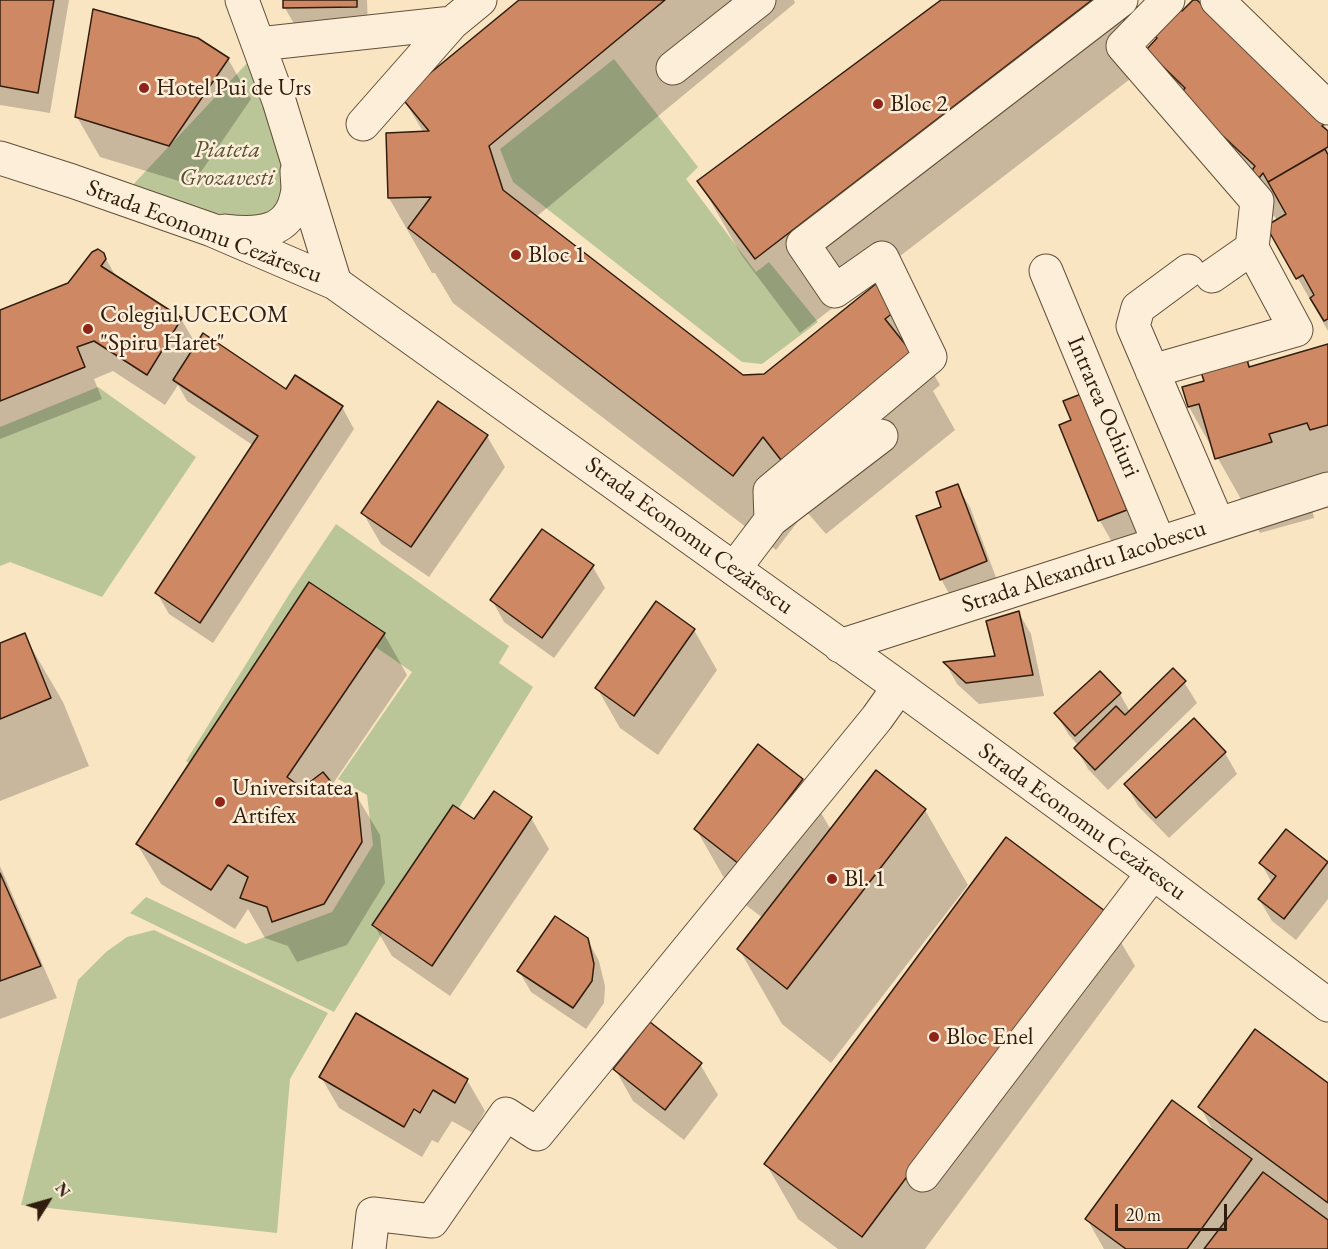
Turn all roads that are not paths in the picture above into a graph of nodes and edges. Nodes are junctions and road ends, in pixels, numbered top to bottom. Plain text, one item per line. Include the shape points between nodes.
1 (242, 0) edge
2 (480, 0) edge
3 (759, 0) edge
4 (1121, 0) edge
5 (1168, 0) edge
6 (1217, 0) edge
7 (452, 23) junction
8 (258, 45) junction
9 (673, 68) dead end
10 (1328, 108) edge
11 (363, 124) dead end
12 (0, 158) edge
13 (297, 160) junction
14 (212, 230) junction
15 (1252, 248) junction
16 (1046, 271) dead end
17 (335, 283) junction
18 (1152, 371) junction
19 (880, 436) dead end
20 (1328, 489) edge
21 (771, 520) junction
22 (1218, 524) junction
23 (1159, 543) junction
24 (734, 569) junction
25 (840, 646) junction
26 (899, 687) junction
27 (1153, 873) junction
28 (1328, 1005) edge
29 (923, 1175) dead end
30 (369, 1249) edge

1 - 8 street
2 - 7 street
3 - 9 street
4 - 21 street via 803,244 835,291 882,258 930,357 770,491
5 - 15 street via 1124,46 1257,201
6 - 10 street
7 - 8 street
7 - 11 street
8 - 13 street
12 - 14 street, Strada Economu Cezărescu
13 - 14 street via 297,195 291,214 281,225 254,233
13 - 17 street
14 - 17 street, Strada Economu Cezărescu
15 - 18 street via 1138,308 1133,326
15 - 18 street via 1296,330
16 - 23 street, Intrarea Ochiuri
17 - 24 street, Strada Economu Cezărescu
18 - 22 street
19 - 21 street
20 - 22 street, Strada Alexandru Iacobescu
21 - 24 street
22 - 23 street, Strada Alexandru Iacobescu
23 - 25 street, Strada Alexandru Iacobescu
24 - 25 street, Strada Economu Cezărescu
25 - 26 street, Strada Economu Cezărescu
26 - 27 street, Strada Economu Cezărescu
26 - 30 street via 537,1134 506,1114 432,1221 373,1214
27 - 28 street, Strada Economu Cezărescu
27 - 29 street

